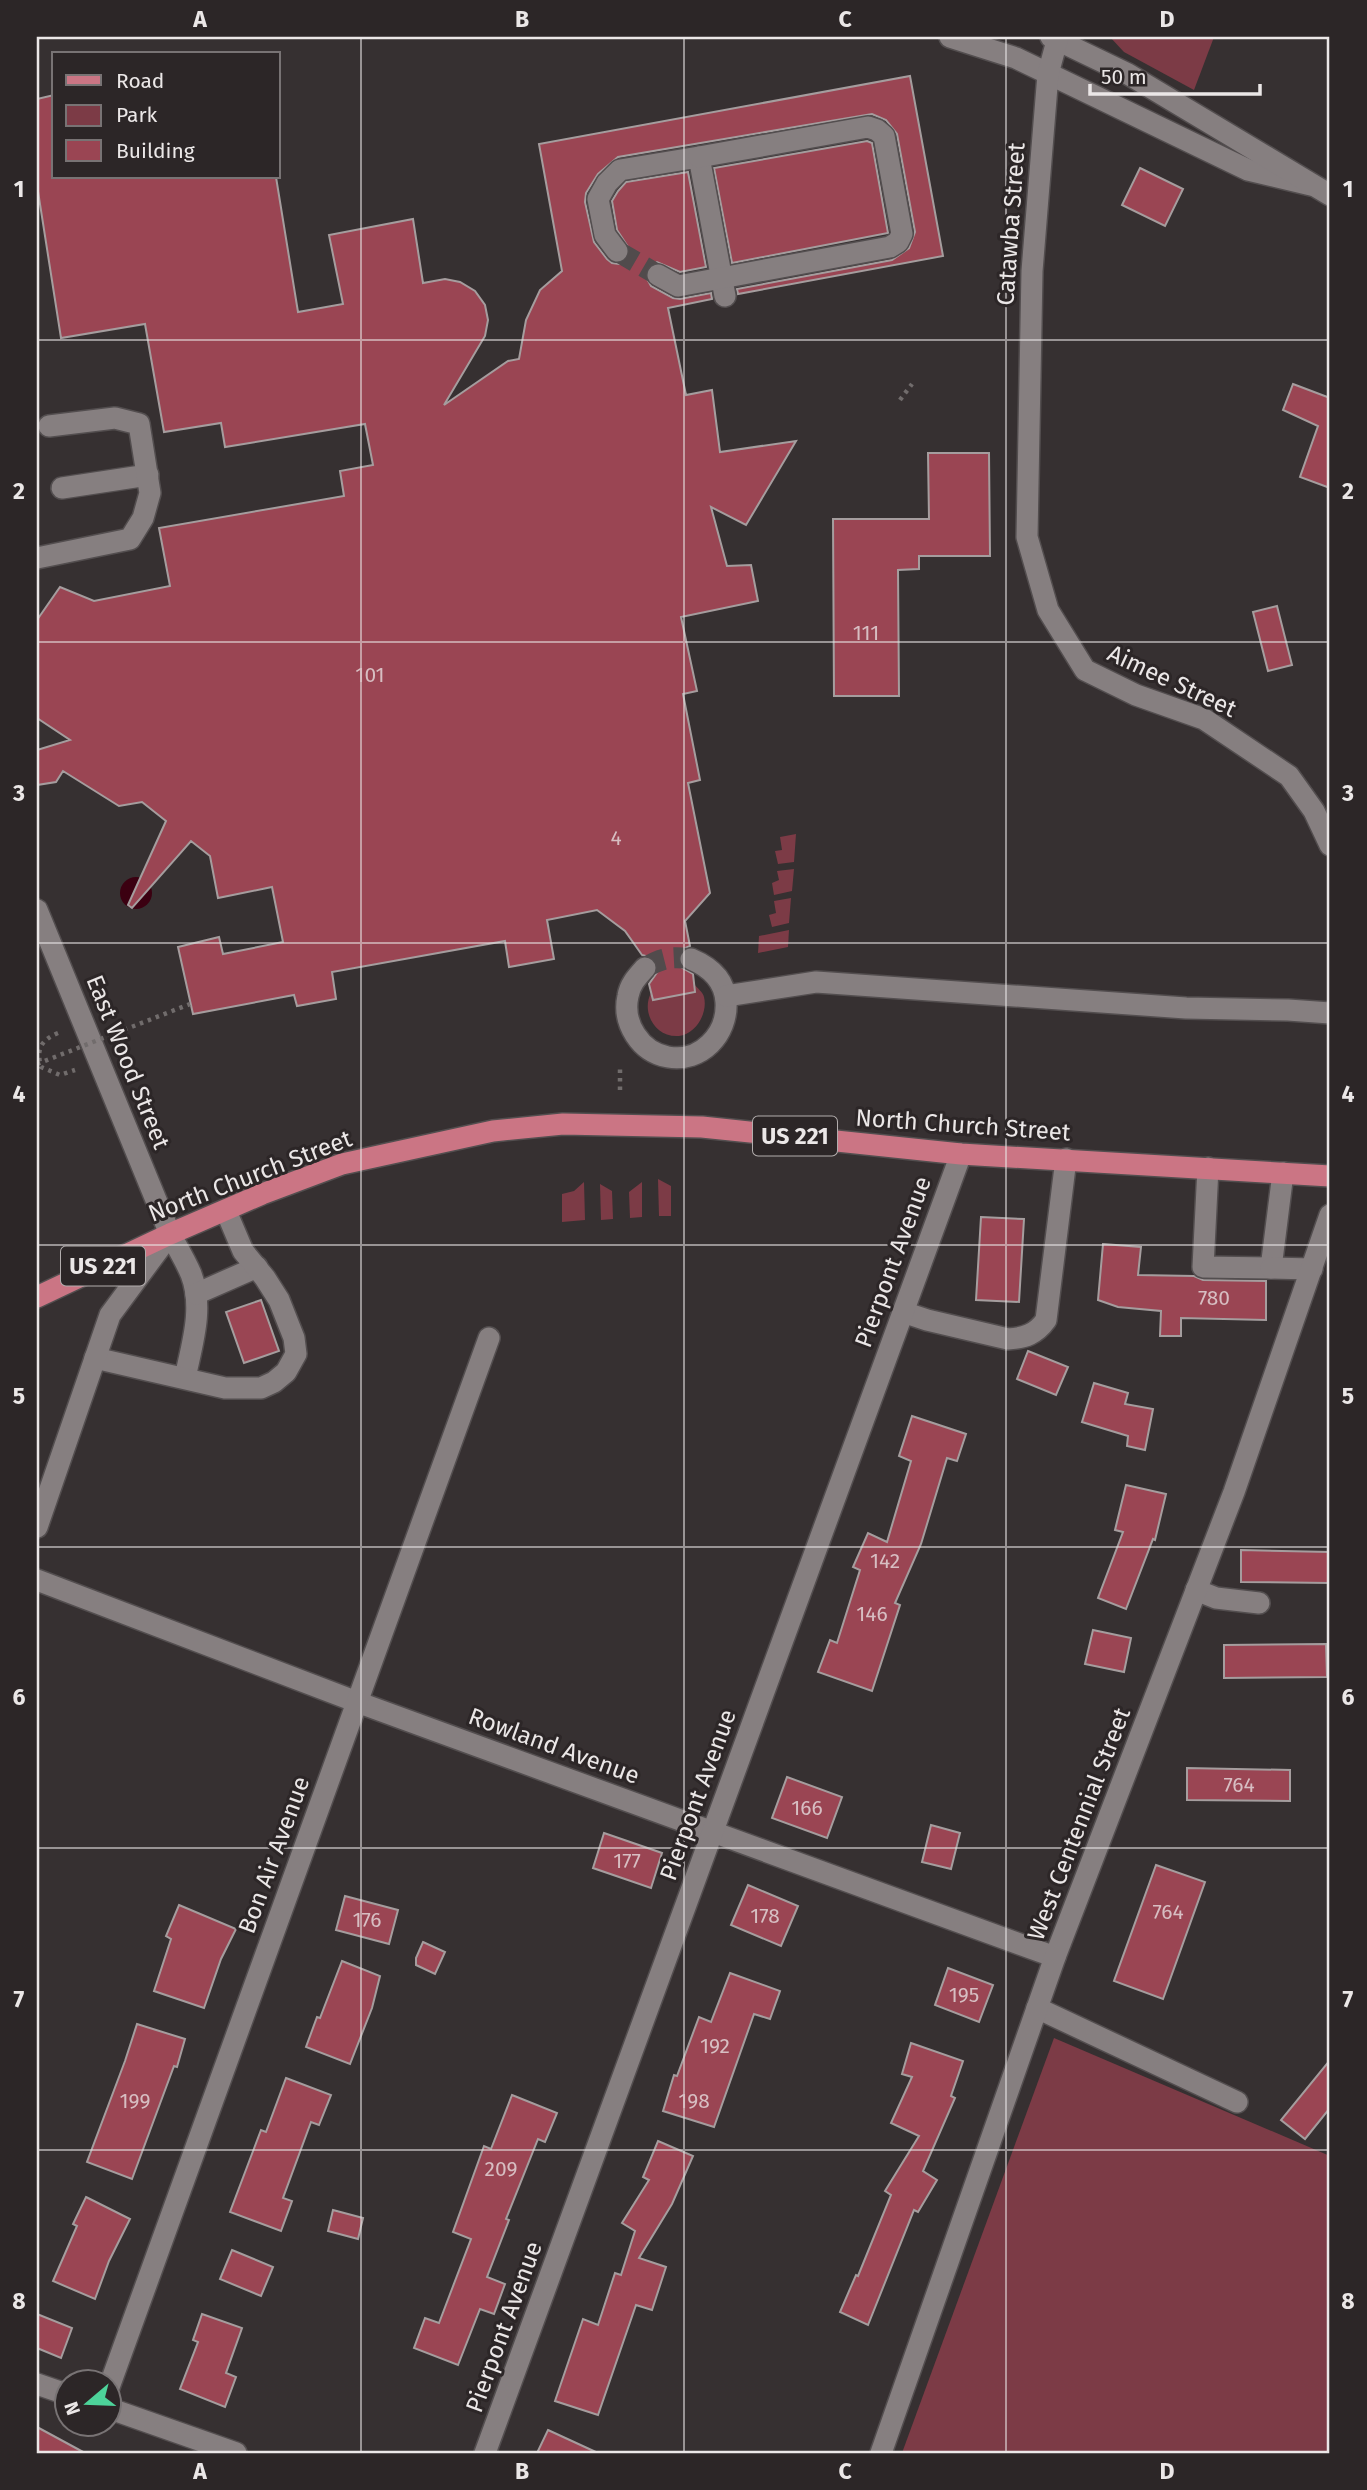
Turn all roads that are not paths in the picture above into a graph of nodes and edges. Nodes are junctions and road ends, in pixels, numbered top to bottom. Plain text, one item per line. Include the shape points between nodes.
1 (950, 37) edge
2 (1055, 37) edge
3 (1048, 74) junction
4 (699, 157) junction
5 (1321, 190) edge
6 (617, 251) tunnel mouth
7 (657, 275) tunnel mouth
8 (723, 287) junction
9 (1030, 414) joint
10 (49, 426) dead end
11 (148, 475) junction
12 (62, 488) dead end
13 (37, 558) edge
14 (1330, 845) edge
15 (37, 910) edge
16 (691, 959) tunnel mouth
17 (645, 968) tunnel mouth
18 (726, 996) junction
19 (1330, 1013) edge
20 (961, 1154) junction
21 (1066, 1159) junction
22 (1208, 1168) junction
23 (1283, 1173) junction
24 (1330, 1176) edge
25 (226, 1210) junction
26 (1330, 1215) edge
27 (170, 1234) junction
28 (257, 1267) junction
29 (1271, 1268) junction
30 (1312, 1269) junction
31 (196, 1294) junction
32 (37, 1297) edge
33 (903, 1312) junction
34 (489, 1338) dead end
35 (95, 1358) junction
36 (185, 1378) junction
37 (37, 1527) edge
38 (37, 1580) edge
39 (1196, 1590) junction
40 (1259, 1602) dead end
41 (357, 1702) junction
42 (712, 1832) junction
43 (1055, 1958) junction
44 (1037, 2008) junction
45 (1237, 2102) dead end
46 (116, 2368) edge
47 (122, 2413) edge
48 (236, 2453) edge
49 (485, 2453) edge
50 (881, 2453) edge

1 - 3 street via 1016,58
2 - 3 street, Catawba Street
2 - 5 street via 1128,74
3 - 5 street via 1248,170
3 - 9 street, Catawba Street via 1032,271
4 - 6 street via 620,170 607,183 598,199 605,235
4 - 8 street
4 - 8 street via 868,127 884,136 902,234 898,242
7 - 8 street via 678,286
9 - 14 street, Aimee Street via 1027,537 1048,610 1085,670 1136,695 1204,719 1289,776 1314,811
10 - 11 street via 115,418 139,424
11 - 12 street
11 - 13 street via 150,493 143,519 130,539
15 - 27 street, East Wood Street
16 - 18 street via 713,972
17 - 18 street via 634,980 627,1012 640,1041 668,1057 701,1052 713,1042 723,1028
18 - 19 street via 816,982 1186,1008
20 - 21 main road, North Church Street / US 221
20 - 25 main road, North Church Street / US 221 via 702,1126 563,1124 493,1131 342,1164
20 - 33 street, Pierpont Avenue
21 - 22 main road, North Church Street / US 221
21 - 33 street via 1046,1320 1041,1327 1032,1335 1008,1339
22 - 23 main road, North Church Street / US 221
22 - 29 street via 1203,1267
23 - 24 main road, North Church Street / US 221
23 - 29 street
25 - 27 main road, North Church Street / US 221
25 - 28 street via 243,1251
26 - 30 street, West Centennial Street
27 - 31 street, East Wood Street
27 - 32 main road, North Church Street / US 221
27 - 35 street via 114,1307
28 - 31 street
28 - 36 street via 279,1300 296,1346 293,1362 274,1382 261,1388 225,1388
29 - 30 street
30 - 39 street, West Centennial Street
31 - 36 street via 197,1317
33 - 42 street, Pierpont Avenue
34 - 41 street, Bon Air Avenue
35 - 36 street
35 - 37 street
38 - 41 street, Rowland Avenue
39 - 40 street via 1216,1598
39 - 43 street, West Centennial Street
41 - 42 street, Rowland Avenue
41 - 46 street, Bon Air Avenue
42 - 43 street, Rowland Avenue
42 - 49 street, Pierpont Avenue
43 - 44 street, West Centennial Street
44 - 45 street
44 - 50 street, West Centennial Street
47 - 48 street

